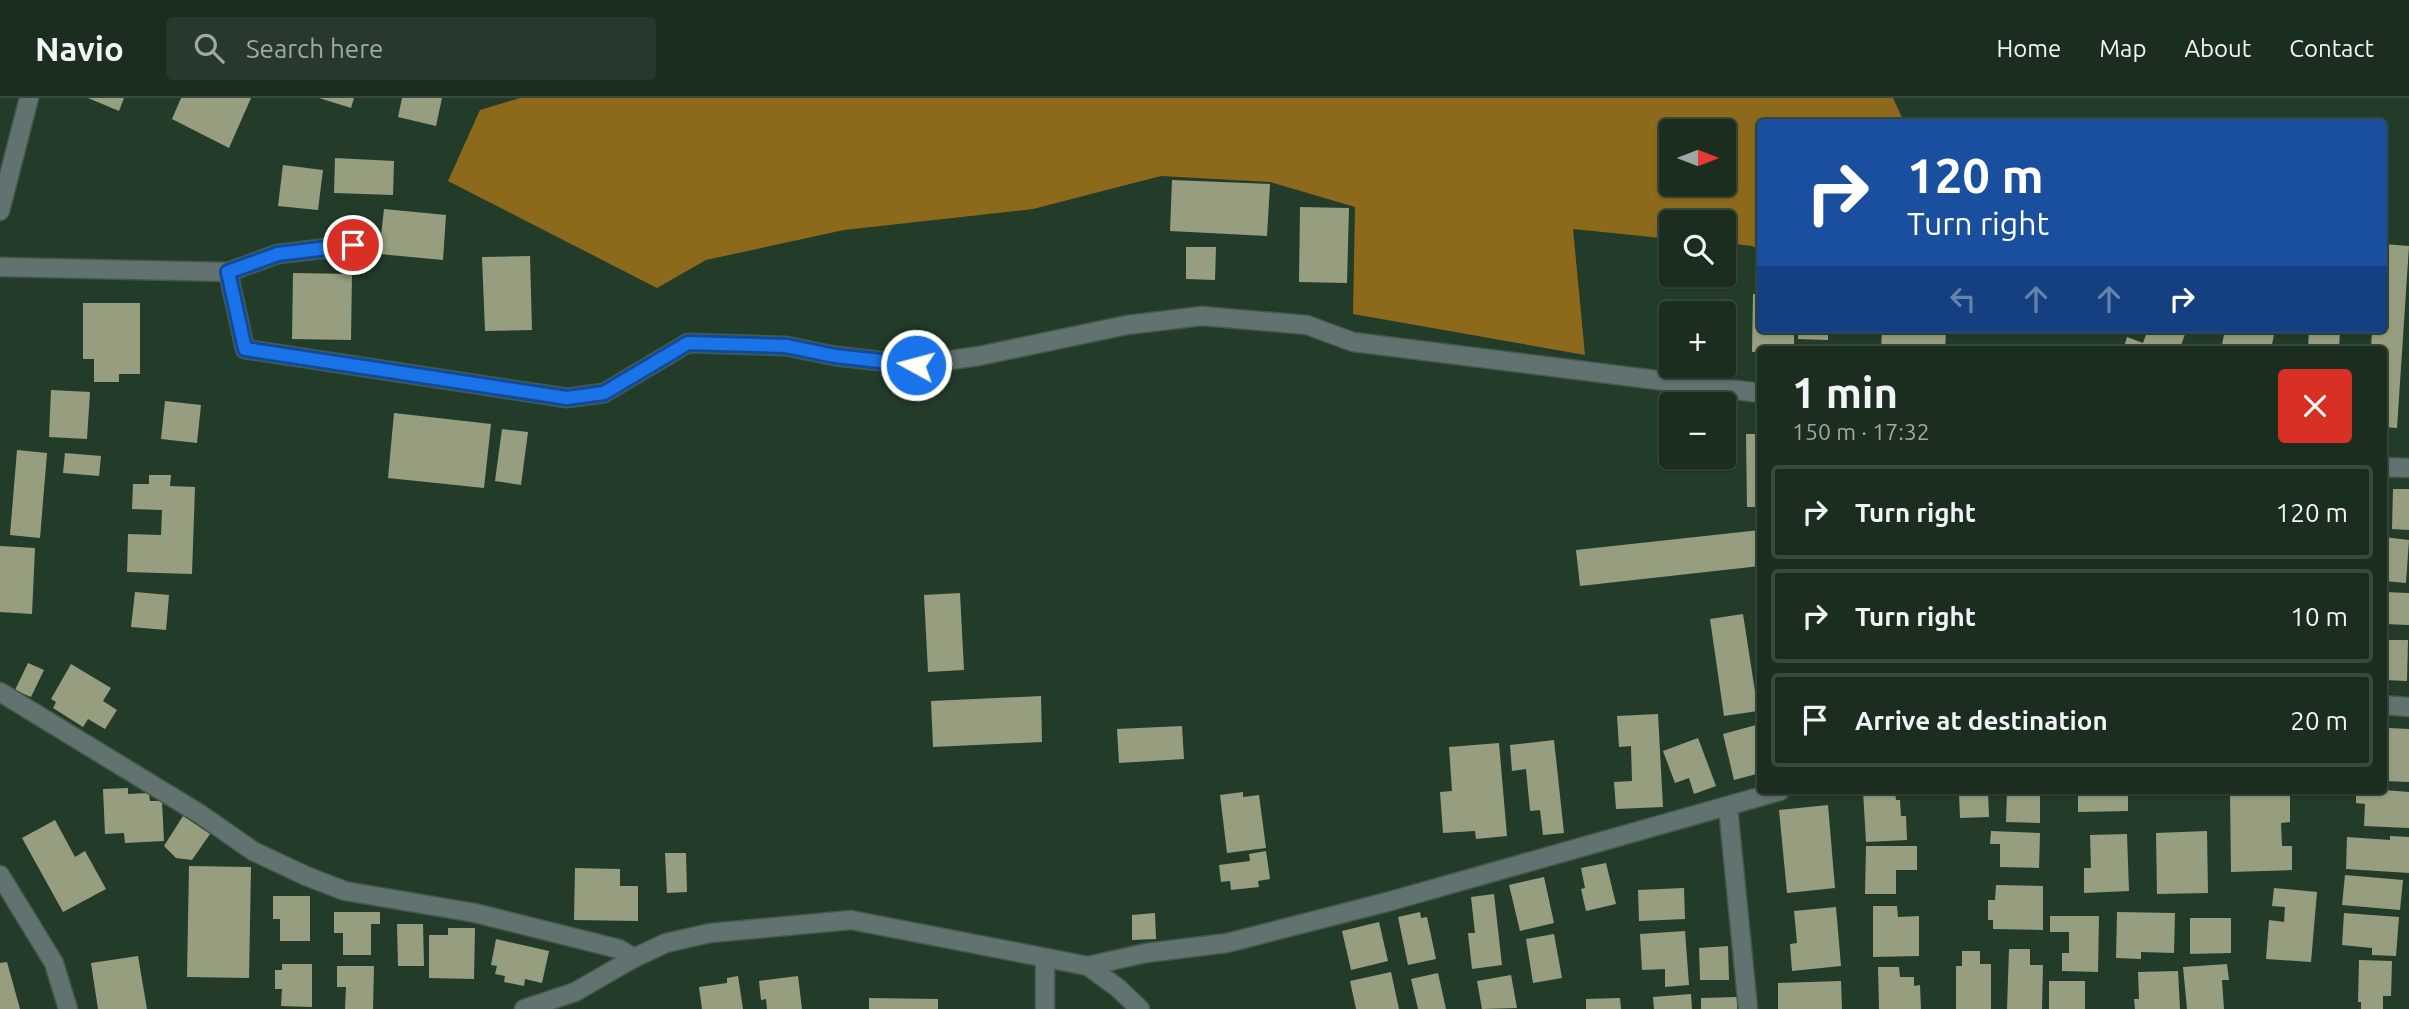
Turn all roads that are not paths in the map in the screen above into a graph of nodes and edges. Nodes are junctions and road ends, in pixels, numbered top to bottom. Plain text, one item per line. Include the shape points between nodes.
1 (29, 98) edge
2 (0, 211) edge
3 (353, 245) dead end
4 (0, 267) edge
5 (228, 272) junction
6 (1757, 393) edge
7 (2387, 467) edge
8 (2409, 468) edge
9 (0, 692) edge
10 (2387, 705) edge
11 (2409, 707) edge
12 (1770, 794) edge
13 (1728, 807) junction
14 (0, 875) edge
15 (634, 957) junction
16 (1045, 958) junction
17 (1088, 966) junction
18 (68, 1009) edge
19 (524, 1009) edge
20 (1045, 1009) edge
21 (1140, 1009) edge
22 (1748, 1009) edge

1 - 2 street
3 - 5 street via 278,254
4 - 5 street
5 - 6 street via 245,349 567,398 604,393 688,343 786,346 916,365 1126,325 1202,316 1307,325 1353,342
7 - 8 street
9 - 15 street via 253,851 306,876 345,891 475,914 619,949
10 - 11 street
12 - 13 street
13 - 17 street via 1227,943
13 - 22 street
14 - 18 street via 54,963
15 - 16 street via 666,943 710,933 851,920
15 - 19 street via 575,992
16 - 17 street
16 - 20 street
17 - 21 street

